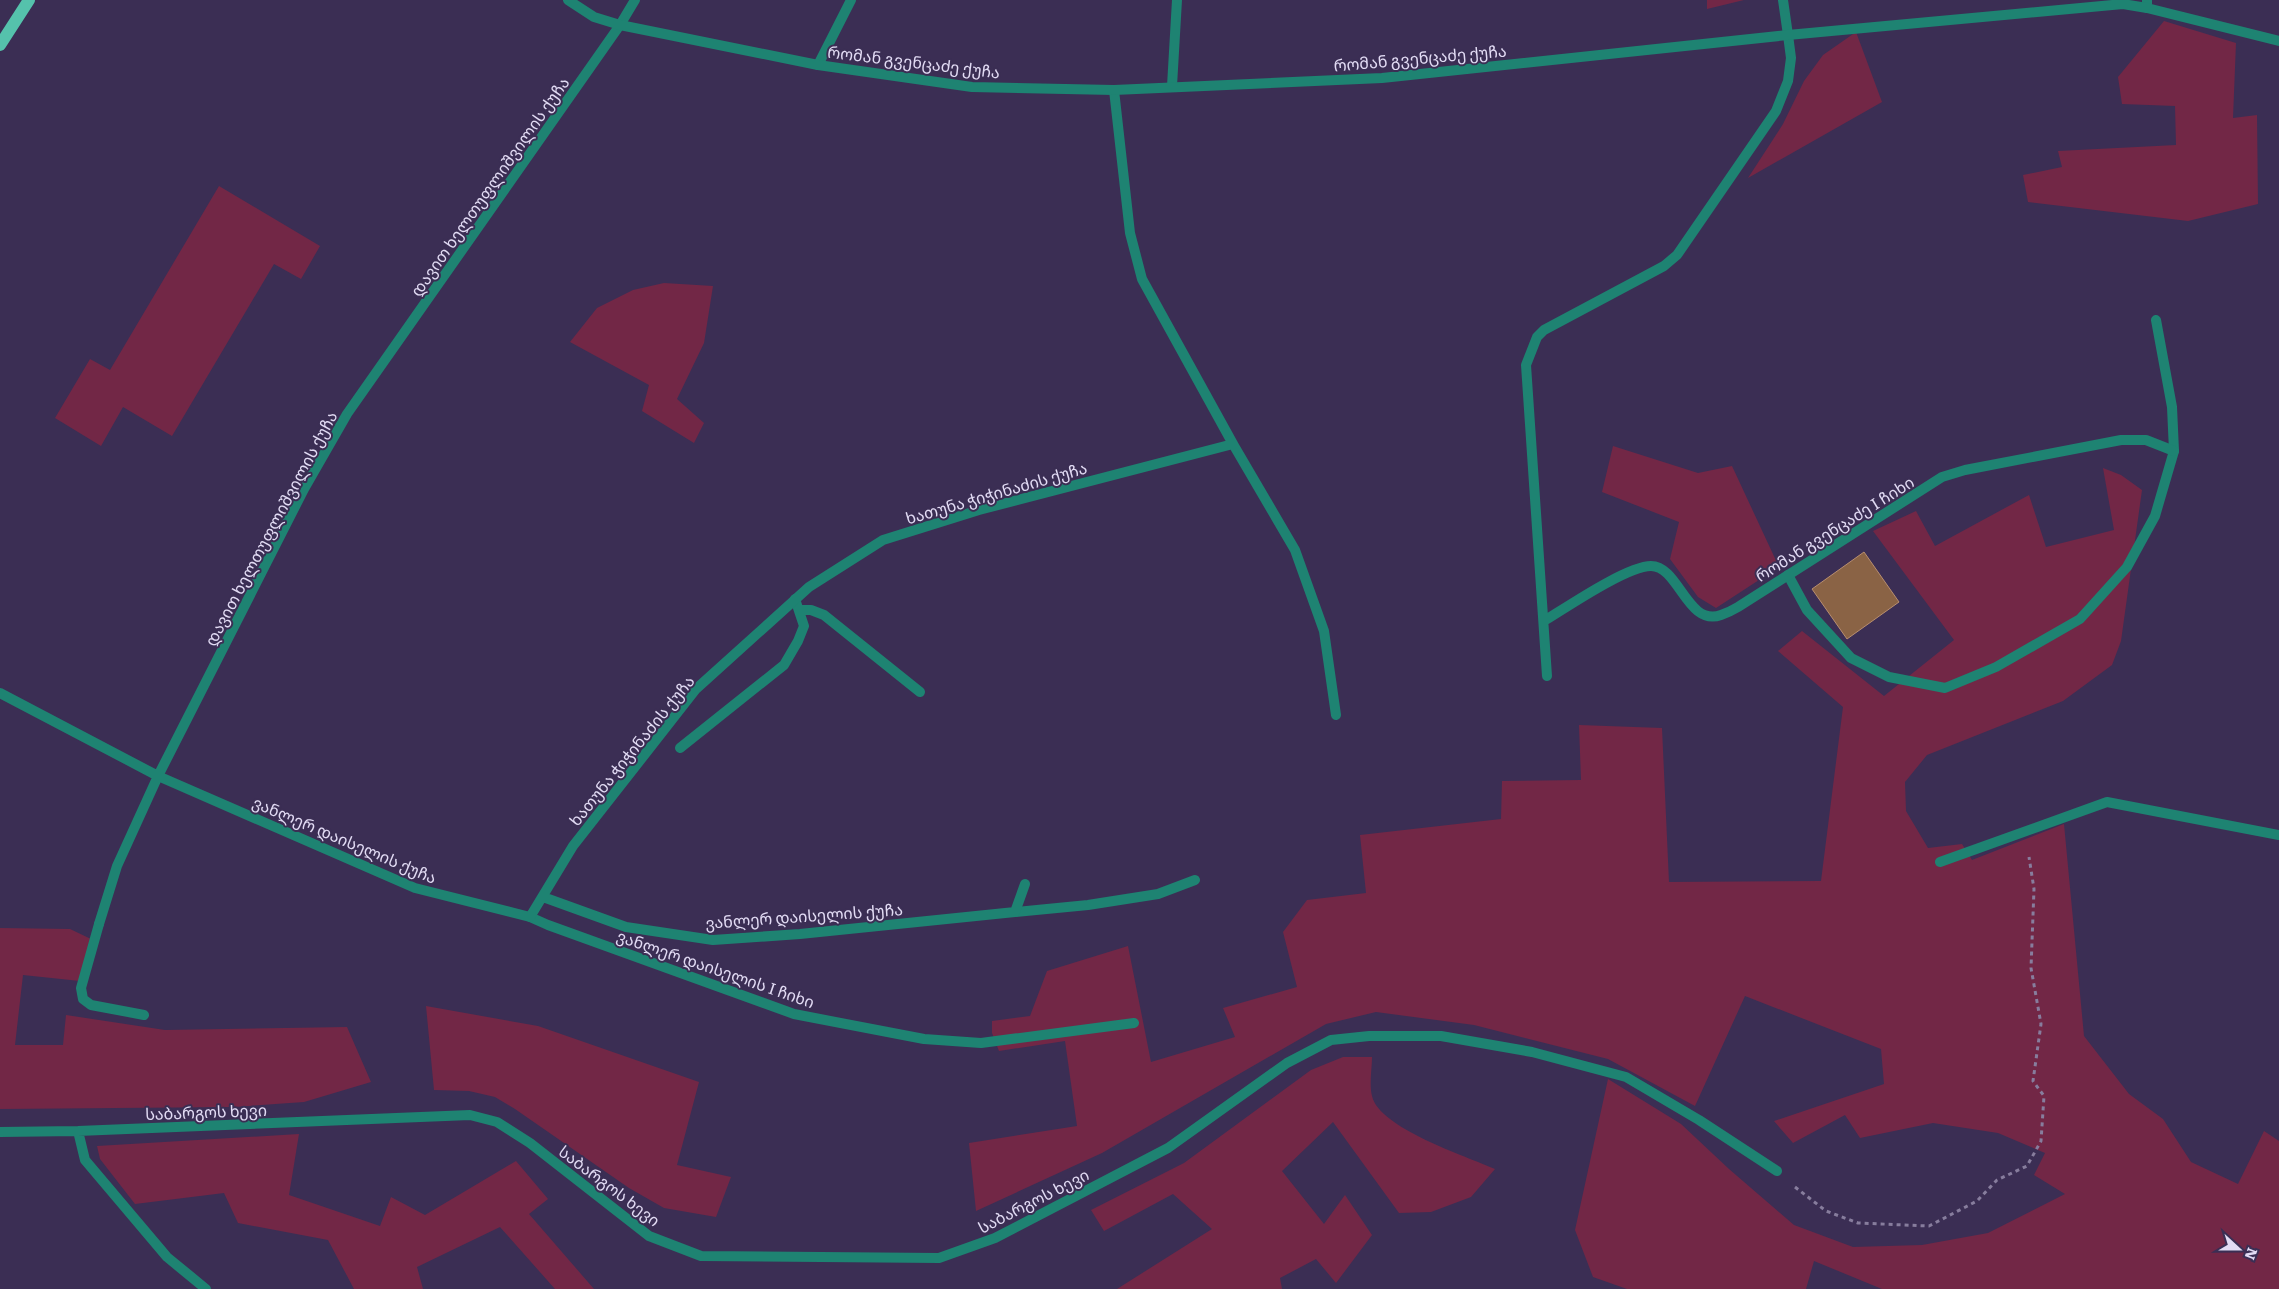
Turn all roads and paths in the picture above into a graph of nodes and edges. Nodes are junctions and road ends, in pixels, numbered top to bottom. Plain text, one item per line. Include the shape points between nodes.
1 (29, 0) edge
2 (568, 0) edge
3 (635, 0) edge
4 (851, 0) edge
5 (1177, 0) edge
6 (1783, 0) edge
7 (2147, 4) edge
8 (620, 25) junction
9 (1788, 35) junction
10 (2279, 41) edge
11 (0, 45) edge
12 (818, 65) junction
13 (1172, 86) junction
14 (1114, 90) junction
15 (2156, 320) dead end
16 (1233, 444) junction
17 (2174, 451) junction
18 (1788, 575) junction
19 (795, 599) junction
20 (799, 610) junction
21 (1544, 621) junction
22 (1547, 676) dead end
23 (920, 692) dead end
24 (0, 693) edge
25 (1336, 715) dead end
26 (680, 748) dead end
27 (158, 776) junction
28 (2025, 832) junction
29 (2279, 835) edge
30 (1940, 862) dead end
31 (1195, 880) dead end
32 (1025, 884) dead end
33 (543, 897) junction
34 (1015, 912) junction
35 (530, 917) junction
36 (144, 1015) dead end
37 (1134, 1023) dead end
38 (0, 1132) edge
39 (78, 1132) junction
40 (1777, 1171) joint
41 (206, 1289) edge

1 - 11 main road
2 - 8 street, რომან გვენცაძე ქუჩა via 594,17
3 - 8 street, დავით ხელთუფლიშვილის ქუჩა
4 - 12 street
5 - 13 street
6 - 9 street
7 - 9 street, რომან გვენცაძე ქუჩა
7 - 10 street, რომან გვენცაძე ქუჩა
8 - 12 street, რომან გვენცაძე ქუჩა
8 - 27 street, დავით ხელთუფლიშვილის ქუჩა via 347,414 304,489
9 - 13 street, რომან გვენცაძე ქუჩა via 1382,78
9 - 21 street via 1788,81 1776,111 1677,255 1664,266 1557,321 1537,336 1526,365
12 - 14 street, რომან გვენცაძე ქუჩა via 972,86
13 - 14 street, რომან გვენცაძე ქუჩა
14 - 16 street via 1130,233 1142,279
15 - 17 street via 2172,407
16 - 19 street, ხათუნა ჭიჭინაძის ქუჩა via 979,510 883,540
16 - 25 street via 1295,550 1324,631
17 - 18 street, რომან გვენცაძე I ჩიხი via 2146,440 2121,440 1942,477
17 - 18 street via 2155,516 2127,568 2080,619 1996,667 1945,688 1889,676 1851,658 1807,610
18 - 21 street, რომან გვენცაძე I ჩიხი via 1738,607 1720,616 1707,616 1694,607 1664,570 1653,565 1633,569
19 - 20 street
19 - 33 street, ხათუნა ჭიჭინაძის ქუჩა via 696,690 573,846
20 - 23 street via 824,615
20 - 26 street via 804,626 784,665
21 - 22 street
24 - 27 street, ვანლერ დაისელის ქუჩა
27 - 35 street, ვანლერ დაისელის ქუჩა via 415,888
27 - 36 street, დავით ხელთუფლიშვილის ქუჩა via 117,866 81,988 83,999 91,1005
28 - 29 street via 2107,802
28 - 30 street
28 - 40 path via 2034,889 2031,968 2041,1024 2033,1081 2044,1096 2040,1141 2028,1166 1996,1180 1977,1201 1929,1226 1858,1223 1826,1211
31 - 34 street, ვანლერ დაისელის ქუჩა via 1158,894
32 - 34 street
33 - 34 street, ვანლერ დაისელის ქუჩა via 626,927 712,940
33 - 35 street
35 - 37 street, ვანლერ დაისელის I ჩიხი via 794,1014 924,1039 981,1043
38 - 39 street, საბარგოს ხევი
39 - 40 street, საბარგოს ხევი via 470,1115 497,1122 530,1143 649,1236 701,1256 939,1258 995,1238 1168,1148 1287,1063 1331,1040 1369,1036 1441,1036 1532,1052 1626,1077
39 - 41 street via 85,1160 167,1258

